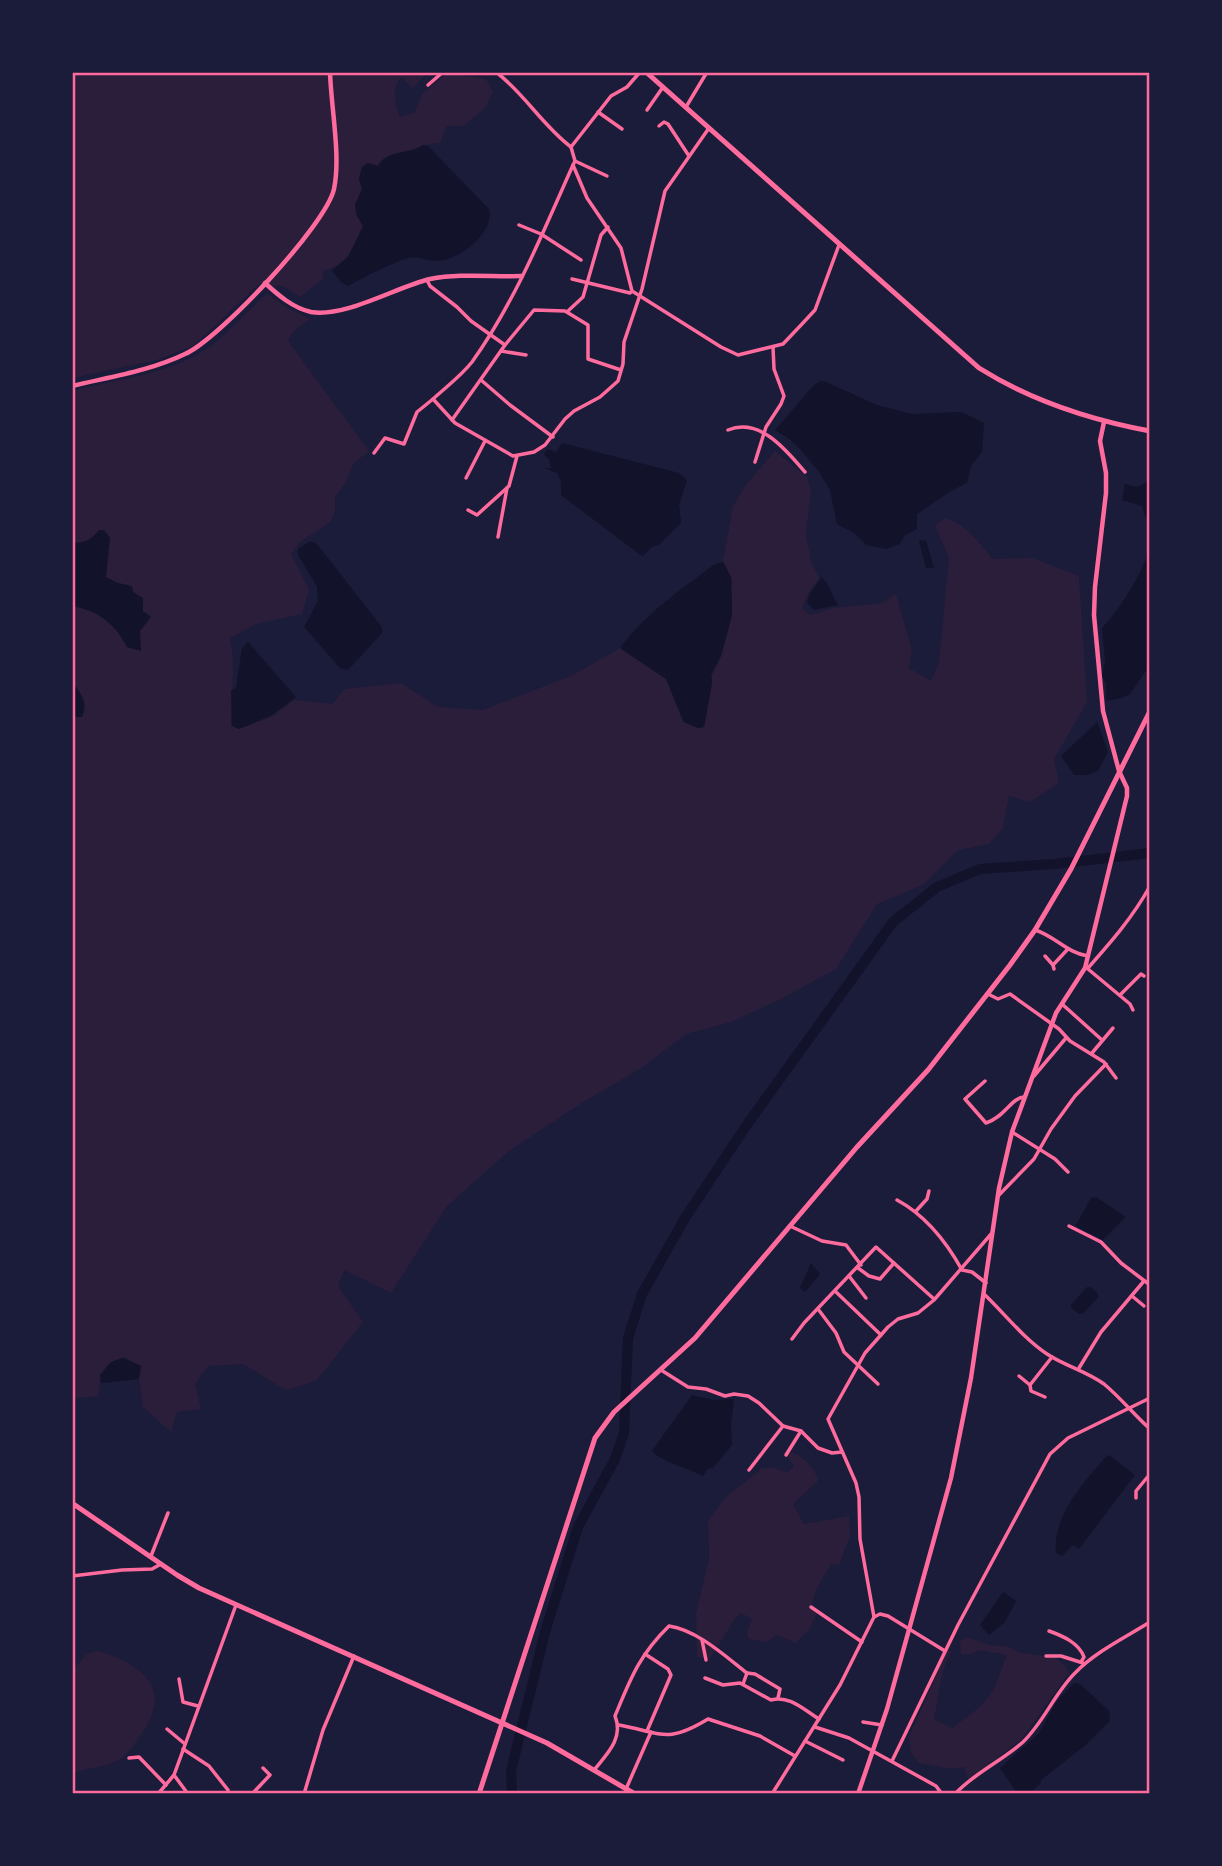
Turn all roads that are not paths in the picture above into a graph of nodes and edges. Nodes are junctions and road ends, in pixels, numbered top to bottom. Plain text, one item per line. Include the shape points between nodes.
1 (330, 72) edge
2 (443, 72) edge
3 (496, 72) edge
4 (640, 72) edge
5 (646, 72) edge
6 (700, 72) edge
7 (706, 74) edge
8 (428, 85) dead end
9 (663, 87) junction
10 (686, 107) junction
11 (647, 110) dead end
12 (598, 112) junction
13 (659, 126) dead end
14 (709, 128) junction
15 (622, 129) dead end
16 (571, 147) junction
17 (689, 156) junction
18 (574, 163) junction
19 (607, 176) dead end
20 (519, 225) dead end
21 (608, 227) junction
22 (541, 233) junction
23 (839, 243) junction
24 (581, 260) dead end
25 (522, 276) junction
26 (572, 279) dead end
27 (427, 280) junction
28 (265, 283) junction
29 (587, 283) junction
30 (632, 291) junction
31 (639, 297) junction
32 (568, 312) junction
33 (489, 334) junction
34 (505, 345) junction
35 (774, 347) junction
36 (500, 351) junction
37 (526, 355) dead end
38 (621, 370) junction
39 (480, 380) junction
40 (72, 386) edge
41 (433, 399) junction
42 (452, 420) junction
43 (1104, 422) junction
44 (727, 430) dead end
45 (1150, 431) edge
46 (765, 432) junction
47 (553, 437) junction
48 (485, 441) junction
49 (374, 453) dead end
50 (517, 456) junction
51 (755, 462) dead end
52 (805, 472) dead end
53 (466, 478) dead end
54 (507, 488) junction
55 (468, 510) dead end
56 (498, 537) dead end
57 (1150, 711) edge
58 (1119, 771) junction
59 (1150, 886) edge
60 (1035, 930) junction
61 (1067, 950) junction
62 (1045, 956) dead end
63 (1088, 956) junction
64 (1087, 968) junction
65 (1144, 976) dead end
66 (988, 994) junction
67 (1120, 995) junction
68 (1061, 1004) junction
69 (1133, 1010) dead end
70 (1052, 1024) junction
71 (1113, 1028) dead end
72 (1066, 1038) junction
73 (1102, 1040) junction
74 (1092, 1053) junction
75 (1106, 1064) junction
76 (1031, 1076) junction
77 (1116, 1078) dead end
78 (985, 1081) dead end
79 (1024, 1097) junction
80 (1012, 1132) junction
81 (1040, 1148) junction
82 (1068, 1172) dead end
83 (929, 1191) dead end
84 (998, 1196) junction
85 (897, 1200) dead end
86 (916, 1211) junction
87 (790, 1226) junction
88 (1069, 1226) dead end
89 (992, 1233) junction
90 (894, 1264) junction
91 (860, 1266) junction
92 (962, 1269) junction
93 (849, 1276) junction
94 (1144, 1281) junction
95 (986, 1283) junction
96 (1150, 1285) edge
97 (835, 1291) junction
98 (985, 1294) junction
99 (1131, 1296) junction
100 (866, 1298) dead end
101 (934, 1299) junction
102 (1144, 1306) dead end
103 (818, 1310) junction
104 (881, 1335) junction
105 (793, 1339) dead end
106 (1052, 1357) junction
107 (858, 1367) junction
108 (1079, 1368) junction
109 (662, 1370) junction
110 (1018, 1377) dead end
111 (878, 1384) dead end
112 (1030, 1385) junction
113 (1045, 1397) dead end
114 (1150, 1398) edge
115 (1129, 1409) junction
116 (783, 1426) junction
117 (1150, 1429) edge
118 (801, 1431) junction
119 (842, 1452) junction
120 (786, 1455) dead end
121 (748, 1470) dead end
122 (1150, 1474) edge
123 (1136, 1497) dead end
124 (72, 1503) edge
125 (168, 1513) dead end
126 (151, 1557) junction
127 (161, 1564) junction
128 (72, 1576) edge
129 (236, 1605) junction
130 (811, 1607) dead end
131 (874, 1617) junction
132 (1150, 1622) edge
133 (910, 1630) junction
134 (1049, 1631) dead end
135 (702, 1640) junction
136 (863, 1642) junction
137 (946, 1651) junction
138 (645, 1654) junction
139 (354, 1656) junction
140 (1046, 1656) dead end
141 (706, 1660) dead end
142 (1083, 1663) junction
143 (747, 1673) junction
144 (705, 1678) dead end
145 (179, 1679) dead end
146 (743, 1684) junction
147 (778, 1698) junction
148 (198, 1706) junction
149 (819, 1719) junction
150 (863, 1722) dead end
151 (502, 1724) junction
152 (619, 1725) junction
153 (882, 1725) junction
154 (814, 1726) junction
155 (167, 1729) dead end
156 (649, 1731) junction
157 (805, 1741) junction
158 (184, 1746) junction
159 (874, 1752) junction
160 (795, 1756) junction
161 (129, 1758) dead end
162 (843, 1760) dead end
163 (892, 1762) junction
164 (263, 1768) dead end
165 (594, 1770) junction
166 (174, 1775) junction
167 (166, 1785) junction
168 (626, 1789) junction
169 (228, 1790) dead end
170 (158, 1794) edge
171 (188, 1794) edge
172 (252, 1794) edge
173 (304, 1794) edge
174 (479, 1794) edge
175 (635, 1794) edge
176 (772, 1794) edge
177 (858, 1794) edge
178 (942, 1794) edge
179 (955, 1794) edge

1 - 28 street via 334,191 316,225
2 - 8 street
3 - 16 street
4 - 12 street
5 - 9 main road
6 - 7 street
7 - 10 street
9 - 10 main road
9 - 11 street
10 - 14 main road
12 - 15 street
12 - 16 street
13 - 17 street via 668,124
14 - 17 street
14 - 23 main road
16 - 18 street
17 - 31 street via 664,191
18 - 19 street
18 - 21 street via 587,198
18 - 22 street
20 - 22 street
21 - 29 street via 601,235
21 - 30 street via 621,248
22 - 24 street
22 - 25 street
23 - 35 street via 815,310 783,344
23 - 43 main road via 979,368 1021,390
25 - 27 street
25 - 33 street
26 - 29 street
27 - 28 street via 329,312 310,312 289,303
27 - 33 street
28 - 40 street via 212,338 186,354
29 - 30 street
29 - 32 street via 583,297
30 - 31 street
31 - 35 street via 738,355
31 - 38 street via 624,342
32 - 34 street via 534,310
32 - 38 street via 589,327 589,360
33 - 34 street
33 - 41 street via 471,363
34 - 36 street
35 - 46 street via 774,369 783,396
36 - 37 street
36 - 39 street
38 - 47 street via 618,381 574,411
39 - 42 street
39 - 47 street
41 - 42 street
41 - 49 street via 417,412 404,444 385,438
42 - 48 street
43 - 45 main road
43 - 58 street via 1100,441 1106,494 1094,615 1103,711
44 - 46 street via 737,426
46 - 51 street
46 - 52 street
47 - 50 street via 534,452
48 - 50 street
48 - 53 street
50 - 54 street
54 - 55 street via 477,515
54 - 56 street
57 - 58 main road
58 - 60 main road via 1073,866
58 - 63 street via 1127,796
59 - 64 street via 1137,909
60 - 61 street via 1054,937
60 - 66 main road
61 - 62 street via 1054,967
61 - 63 street
63 - 64 street
64 - 67 street
64 - 68 street
65 - 67 street via 1137,976
66 - 70 street via 998,999 1010,994
66 - 87 main road via 928,1070
67 - 69 street
68 - 70 street
68 - 73 street
70 - 72 street
70 - 76 street
71 - 73 street
72 - 74 street
72 - 76 street
73 - 74 street
74 - 75 street
75 - 77 street
75 - 81 street via 1075,1096
76 - 79 street
78 - 79 street via 965,1099 986,1122 1000,1118 1017,1098
79 - 80 street
80 - 81 street
80 - 84 street
81 - 82 street
81 - 84 street
83 - 86 street
84 - 89 street
85 - 86 street
86 - 92 street
87 - 91 street via 822,1241 846,1245
87 - 109 main road
88 - 94 street via 1101,1242
89 - 92 street
89 - 95 street
90 - 91 street via 880,1279 864,1274
90 - 91 street via 876,1247
90 - 101 street
91 - 93 street
92 - 95 street
92 - 101 street
93 - 97 street
93 - 100 street
94 - 96 street
94 - 99 street
95 - 98 street
97 - 103 street
97 - 104 street
98 - 106 street
98 - 133 street via 959,1439
99 - 102 street
99 - 108 street
101 - 104 street
103 - 105 street
103 - 107 street
104 - 107 street
106 - 108 street
106 - 112 street
107 - 111 street
107 - 119 street via 828,1419
108 - 115 street
109 - 116 street via 688,1387 748,1396
109 - 151 main road via 618,1409 599,1431 588,1454
110 - 112 street
112 - 113 street via 1031,1391
114 - 115 street
115 - 117 street
115 - 137 street via 1068,1438 1050,1454
116 - 118 street
116 - 121 street
118 - 119 street via 818,1447
118 - 120 street
119 - 131 street via 859,1497 860,1539
122 - 123 street
124 - 126 main road
125 - 126 street
126 - 127 main road
127 - 128 street via 152,1569
127 - 129 main road
129 - 139 main road
129 - 148 street
130 - 136 street
131 - 133 street via 888,1616
131 - 136 street
132 - 142 street
133 - 137 street
133 - 153 street
134 - 142 street via 1075,1644 1083,1653
135 - 138 street via 668,1626
135 - 141 street
135 - 143 street
136 - 149 street
137 - 163 street
138 - 152 street via 615,1716
138 - 156 street via 671,1675
139 - 151 main road
139 - 173 street via 323,1730
140 - 142 street
142 - 179 street via 1034,1731
143 - 146 street
143 - 147 street via 780,1689
144 - 146 street via 723,1685
145 - 148 street via 183,1702
146 - 147 street via 768,1699
147 - 149 street
148 - 158 street
149 - 154 street
150 - 153 street
151 - 165 main road
151 - 174 main road
152 - 156 street
152 - 165 street via 612,1748
153 - 159 street
154 - 157 street
154 - 159 street
155 - 158 street
156 - 160 street via 678,1735 708,1719 760,1736
156 - 168 street
157 - 160 street
157 - 162 street
158 - 166 street
158 - 169 street via 209,1766
159 - 163 street
159 - 177 street
160 - 176 street
161 - 167 street via 139,1757
163 - 178 street via 936,1786
164 - 172 street via 270,1775
165 - 168 main road
166 - 167 street
166 - 171 street
167 - 170 street
168 - 175 main road

